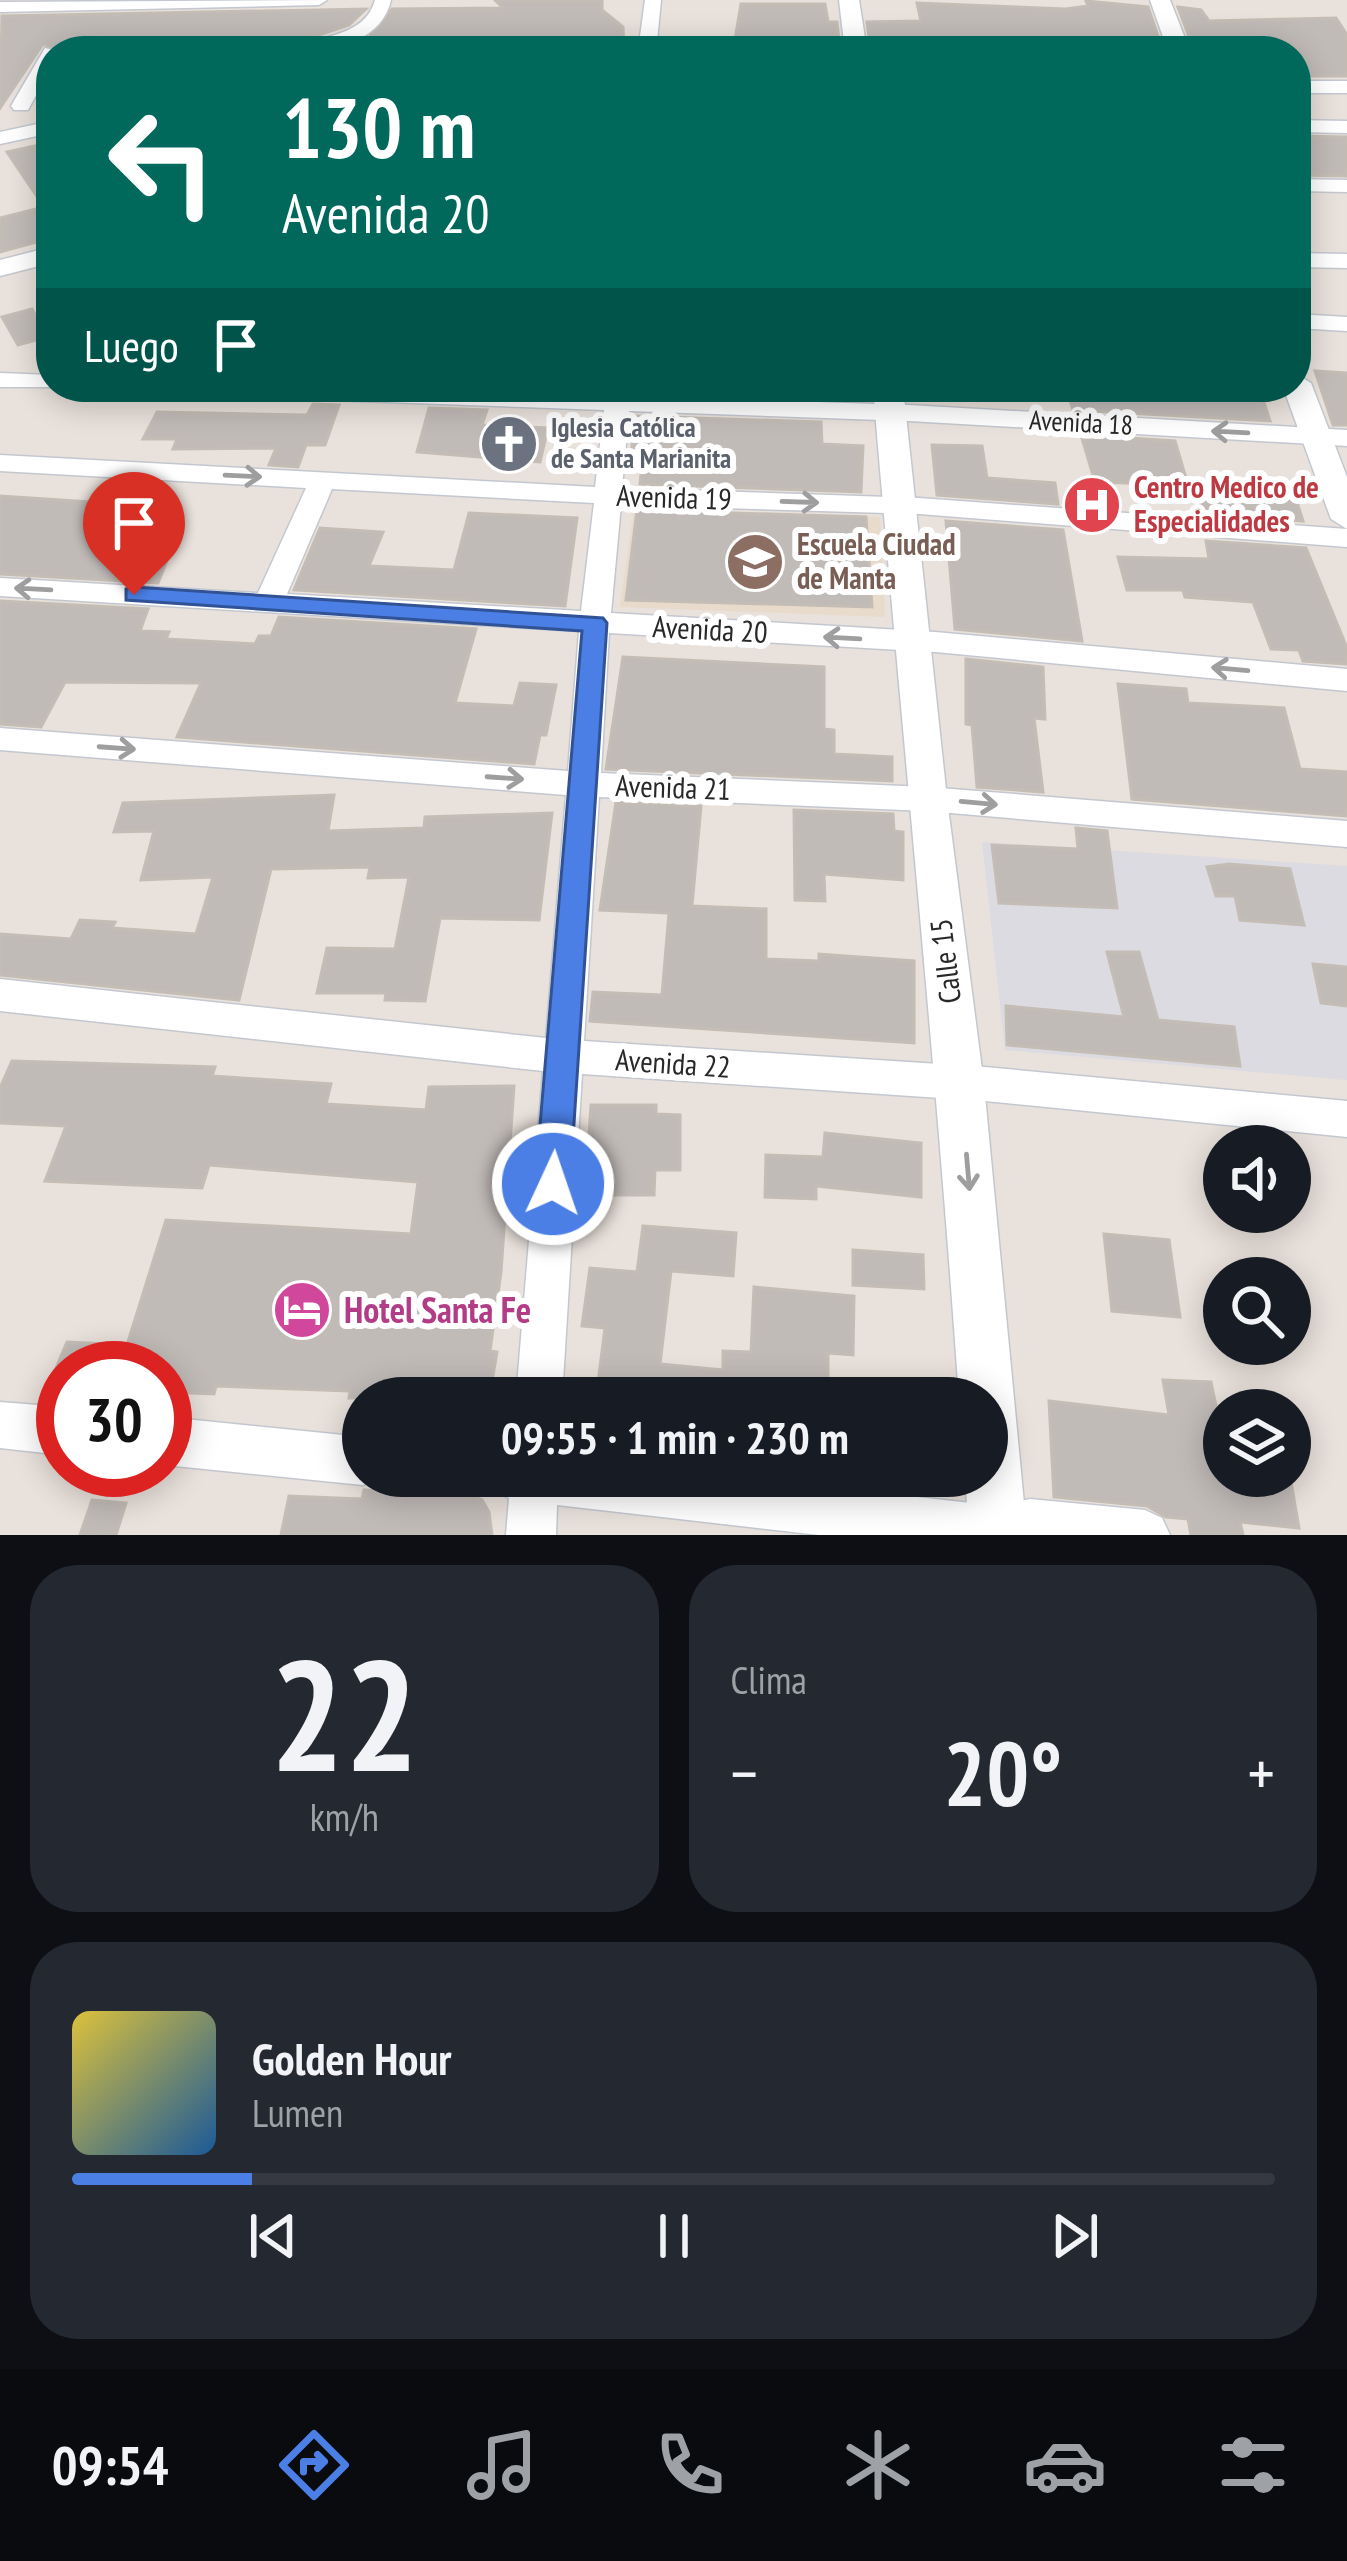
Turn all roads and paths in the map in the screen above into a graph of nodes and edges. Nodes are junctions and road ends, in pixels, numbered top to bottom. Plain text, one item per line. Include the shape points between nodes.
1 (319, 0) edge
2 (383, 0) edge
3 (652, 0) edge
4 (849, 0) edge
5 (1160, 0) edge
6 (0, 7) edge
7 (65, 27) edge
8 (343, 36) edge
9 (648, 36) edge
10 (854, 36) edge
11 (1173, 36) edge
12 (36, 69) edge
13 (1311, 87) edge
14 (1347, 87) edge
15 (10, 106) edge
16 (36, 127) edge
17 (1311, 127) edge
18 (1347, 127) edge
19 (0, 138) edge
20 (1311, 185) edge
21 (1347, 186) edge
22 (36, 259) edge
23 (1311, 260) edge
24 (1347, 261) edge
25 (0, 268) edge
26 (1311, 322) edge
27 (1347, 324) edge
28 (0, 380) edge
29 (36, 381) edge
30 (618, 402) edge
31 (890, 402) edge
32 (913, 402) edge
33 (1309, 402) edge
34 (1333, 438) edge
35 (0, 463) edge
36 (322, 481) junction
37 (610, 496) junction
38 (902, 506) junction
39 (1347, 519) edge
40 (1347, 538) edge
41 (0, 587) edge
42 (268, 602) junction
43 (595, 623) junction
44 (915, 642) junction
45 (1347, 680) edge
46 (0, 739) edge
47 (584, 784) junction
48 (927, 799) junction
49 (1347, 834) edge
50 (0, 995) edge
51 (560, 1056) junction
52 (961, 1085) junction
53 (1347, 1119) edge
54 (540, 1377) edge
55 (0, 1425) edge
56 (36, 1428) edge
57 (192, 1445) edge
58 (342, 1459) edge
59 (529, 1497) edge
60 (696, 1497) edge
61 (998, 1533) edge
62 (531, 1535) edge
63 (1145, 1535) edge

1 - 7 street
2 - 8 street via 377,19
3 - 9 street
4 - 10 street
5 - 11 street
6 - 7 street
12 - 15 street
13 - 14 street
16 - 19 street
17 - 18 street
20 - 21 street
22 - 25 street
23 - 24 street
26 - 27 street
28 - 29 street
30 - 37 street
31 - 38 street, Calle 15
34 -> 32 street, Avenida 18
33 - 34 street
34 - 39 street
35 -> 36 street, Avenida 19
36 - 37 street, Avenida 19
36 - 42 street
37 -> 38 street, Avenida 19
37 - 43 street
38 - 40 street, Avenida 19
38 - 44 street, Calle 15
42 -> 41 street, Avenida 20
42 - 43 street, Avenida 20
44 -> 43 street, Avenida 20
43 - 47 street
45 -> 44 street, Avenida 20
44 - 48 street, Calle 15
46 -> 47 street, Avenida 21
47 - 48 street, Avenida 21
47 - 51 street
48 -> 49 street, Avenida 21
48 - 52 street, Calle 15
50 - 51 street, Avenida 22
51 - 52 street, Avenida 22
51 - 54 street
52 - 53 street, Avenida 22
52 -> 61 street, Calle 15
55 - 56 street
57 - 58 street
59 - 62 street
60 - 61 street
61 - 63 street via 1030,1523

